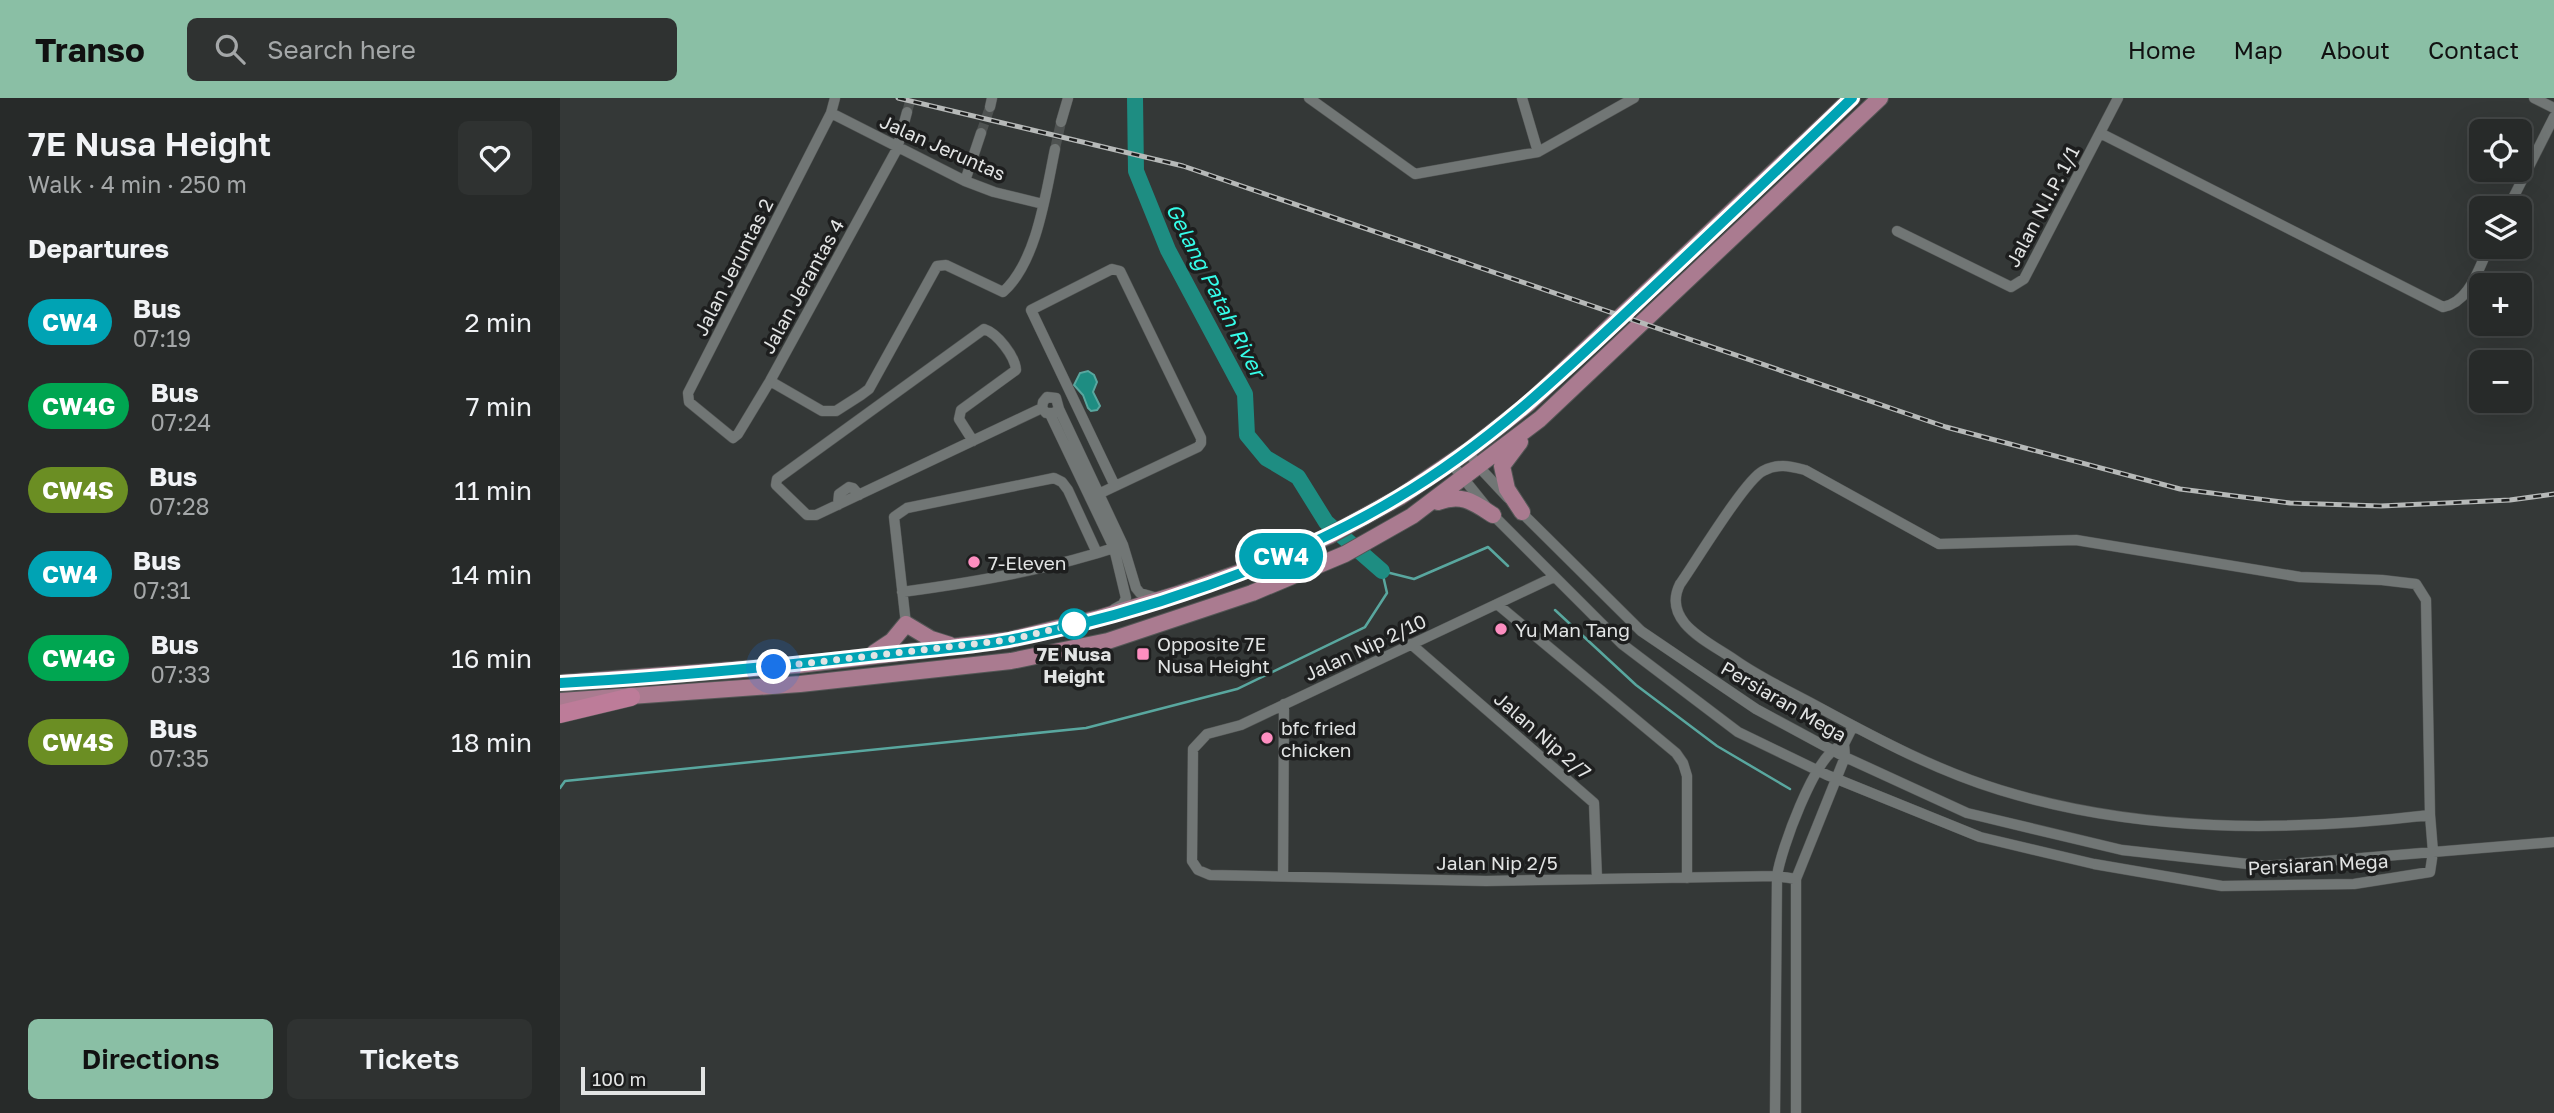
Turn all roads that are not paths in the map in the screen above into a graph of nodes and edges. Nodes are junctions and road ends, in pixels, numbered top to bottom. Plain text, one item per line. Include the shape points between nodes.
1 (1068, 98) edge
2 (1309, 98) edge
3 (1521, 98) edge
4 (1633, 98) edge
5 (1852, 98) edge
6 (1880, 98) edge
7 (2118, 98) edge
8 (2534, 98) edge
9 (835, 99) edge
10 (2554, 108) edge
11 (907, 112) tunnel mouth
12 (831, 113) junction
13 (2554, 117) edge
14 (1061, 122) tunnel mouth
15 (981, 132) tunnel mouth
16 (2100, 133) junction
17 (897, 149) junction
18 (1055, 149) tunnel mouth
19 (1538, 152) junction
20 (965, 181) junction
21 (2514, 196) edge
22 (1043, 204) junction
23 (1897, 231) dead end
24 (2483, 259) edge
25 (770, 382) junction
26 (1540, 419) junction
27 (733, 438) joint
28 (973, 440) junction
29 (1468, 451) junction
30 (1451, 463) junction
31 (1479, 467) junction
32 (1463, 479) junction
33 (1115, 486) junction
34 (1094, 496) junction
35 (1522, 512) junction
36 (1493, 515) junction
37 (1412, 516) junction
38 (1118, 546) junction
39 (1097, 553) junction
40 (1555, 576) junction
41 (902, 593) junction
42 (1162, 599) junction
43 (1497, 604) junction
44 (1099, 618) junction
45 (906, 624) junction
46 (1411, 644) junction
47 (956, 647) junction
48 (869, 656) junction
49 (565, 682) edge
50 (631, 697) junction
51 (560, 701) edge
52 (1284, 704) junction
53 (560, 714) edge
54 (1853, 726) junction
55 (1844, 744) junction
56 (1832, 750) junction
57 (1845, 757) junction
58 (1817, 770) junction
59 (1834, 778) junction
60 (2430, 816) junction
61 (2554, 842) edge
62 (2433, 852) junction
63 (1198, 870) joint
64 (1283, 876) junction
65 (1777, 876) junction
66 (1687, 878) junction
67 (1597, 879) junction
68 (1796, 879) junction
69 (1776, 1113) edge
70 (1796, 1113) edge

1 - 14 street
2 - 19 street via 1415,174
3 - 19 street
4 - 19 street
5 - 29 main road via 1528,404
6 - 26 main road
7 - 16 street, Jalan N.I.P. 1/1
8 - 10 street
9 - 12 street, Jalan Jeruntas 2
11 - 17 street, Jalan Jerantas 4
12 - 17 street, Jalan Jeruntas
12 - 27 street, Jalan Jeruntas 2 via 688,393 690,402
13 - 21 street
15 - 20 street
16 - 23 street, Jalan N.I.P. 1/1 via 2018,284 2011,287
16 - 24 street via 2443,307 2455,305 2465,296
17 - 20 street, Jalan Jeruntas
17 - 25 street, Jalan Jerantas 4
18 - 22 street
20 - 22 street, Jalan Jeruntas
22 - 25 street via 1040,226 1012,284 1003,292 946,265 937,266 869,388 844,406 822,411
25 - 27 street, Jalan Jerantas 4
26 - 31 main road
26 - 35 main road via 1503,466 1507,489
28 - 28 street via 959,419 961,410 1013,374 1016,366 993,333 984,329 778,479 776,485 807,515 816,515 838,505 839,494 849,487 859,495
28 - 34 street via 1050,410
29 - 30 main road
29 - 31 street, Persiaran Mega
30 - 32 street, Persiaran Mega
30 - 42 main road via 1336,533
31 - 32 main road
31 - 35 street, Persiaran Mega
32 - 36 street, Persiaran Mega
32 - 37 main road
33 - 33 street via 1201,443 1120,271 1112,269 1031,310
33 - 34 street
34 - 38 street
35 - 56 street, Persiaran Mega via 1641,631 1756,709
36 - 37 main road via 1473,501 1453,497
36 - 40 street, Persiaran Mega
37 - 50 main road via 1345,554 1252,593 1108,641 1011,662 922,673
38 - 39 street
38 - 42 street via 1136,588 1150,598
38 - 44 street via 1126,598
39 - 41 street
39 - 41 street via 1068,490 1054,478 907,508 894,517
40 - 43 street, Jalan Nip 2/10
40 - 58 street, Persiaran Mega via 1622,644 1738,732
41 - 45 street
42 - 44 main road
43 - 46 street, Jalan Nip 2/10
43 - 66 street via 1683,762 1687,776
44 - 47 main road via 1009,640
45 - 47 main road
45 - 48 main road via 892,641
46 - 52 street, Jalan Nip 2/10
46 - 67 street, Jalan Nip 2/7 via 1594,803
47 - 48 main road
48 - 49 main road
50 - 51 main road
50 - 53 highway
52 - 63 street, Jalan Nip 2/10 via 1241,725 1207,734 1193,750 1192,861
52 - 64 street
54 - 55 street
54 - 60 street via 1931,764 1997,789 2155,822 2237,827
54 - 60 street via 1743,665 1692,630 1676,611 1680,584 1753,479 1775,466 1805,470 1939,544 2076,540 2300,577 2416,584 2426,600
55 - 56 street
55 - 57 street
56 - 57 street, Persiaran Mega
56 - 58 street
57 - 59 street
57 - 62 street, Persiaran Mega via 1967,813 2122,850 2266,866
58 - 59 street, Persiaran Mega
58 - 65 street via 1780,855
59 - 62 street, Persiaran Mega via 1980,837 2094,864 2222,886 2354,884 2422,875 2430,872
59 - 68 street
60 - 62 street
61 - 62 street
63 - 64 street, Jalan Nip 2/5 via 1210,875
64 - 67 street, Jalan Nip 2/5
65 - 66 street, Jalan Nip 2/5
65 - 68 street, Jalan Nip 2/5
65 - 69 street
66 - 67 street, Jalan Nip 2/5
68 - 70 street

